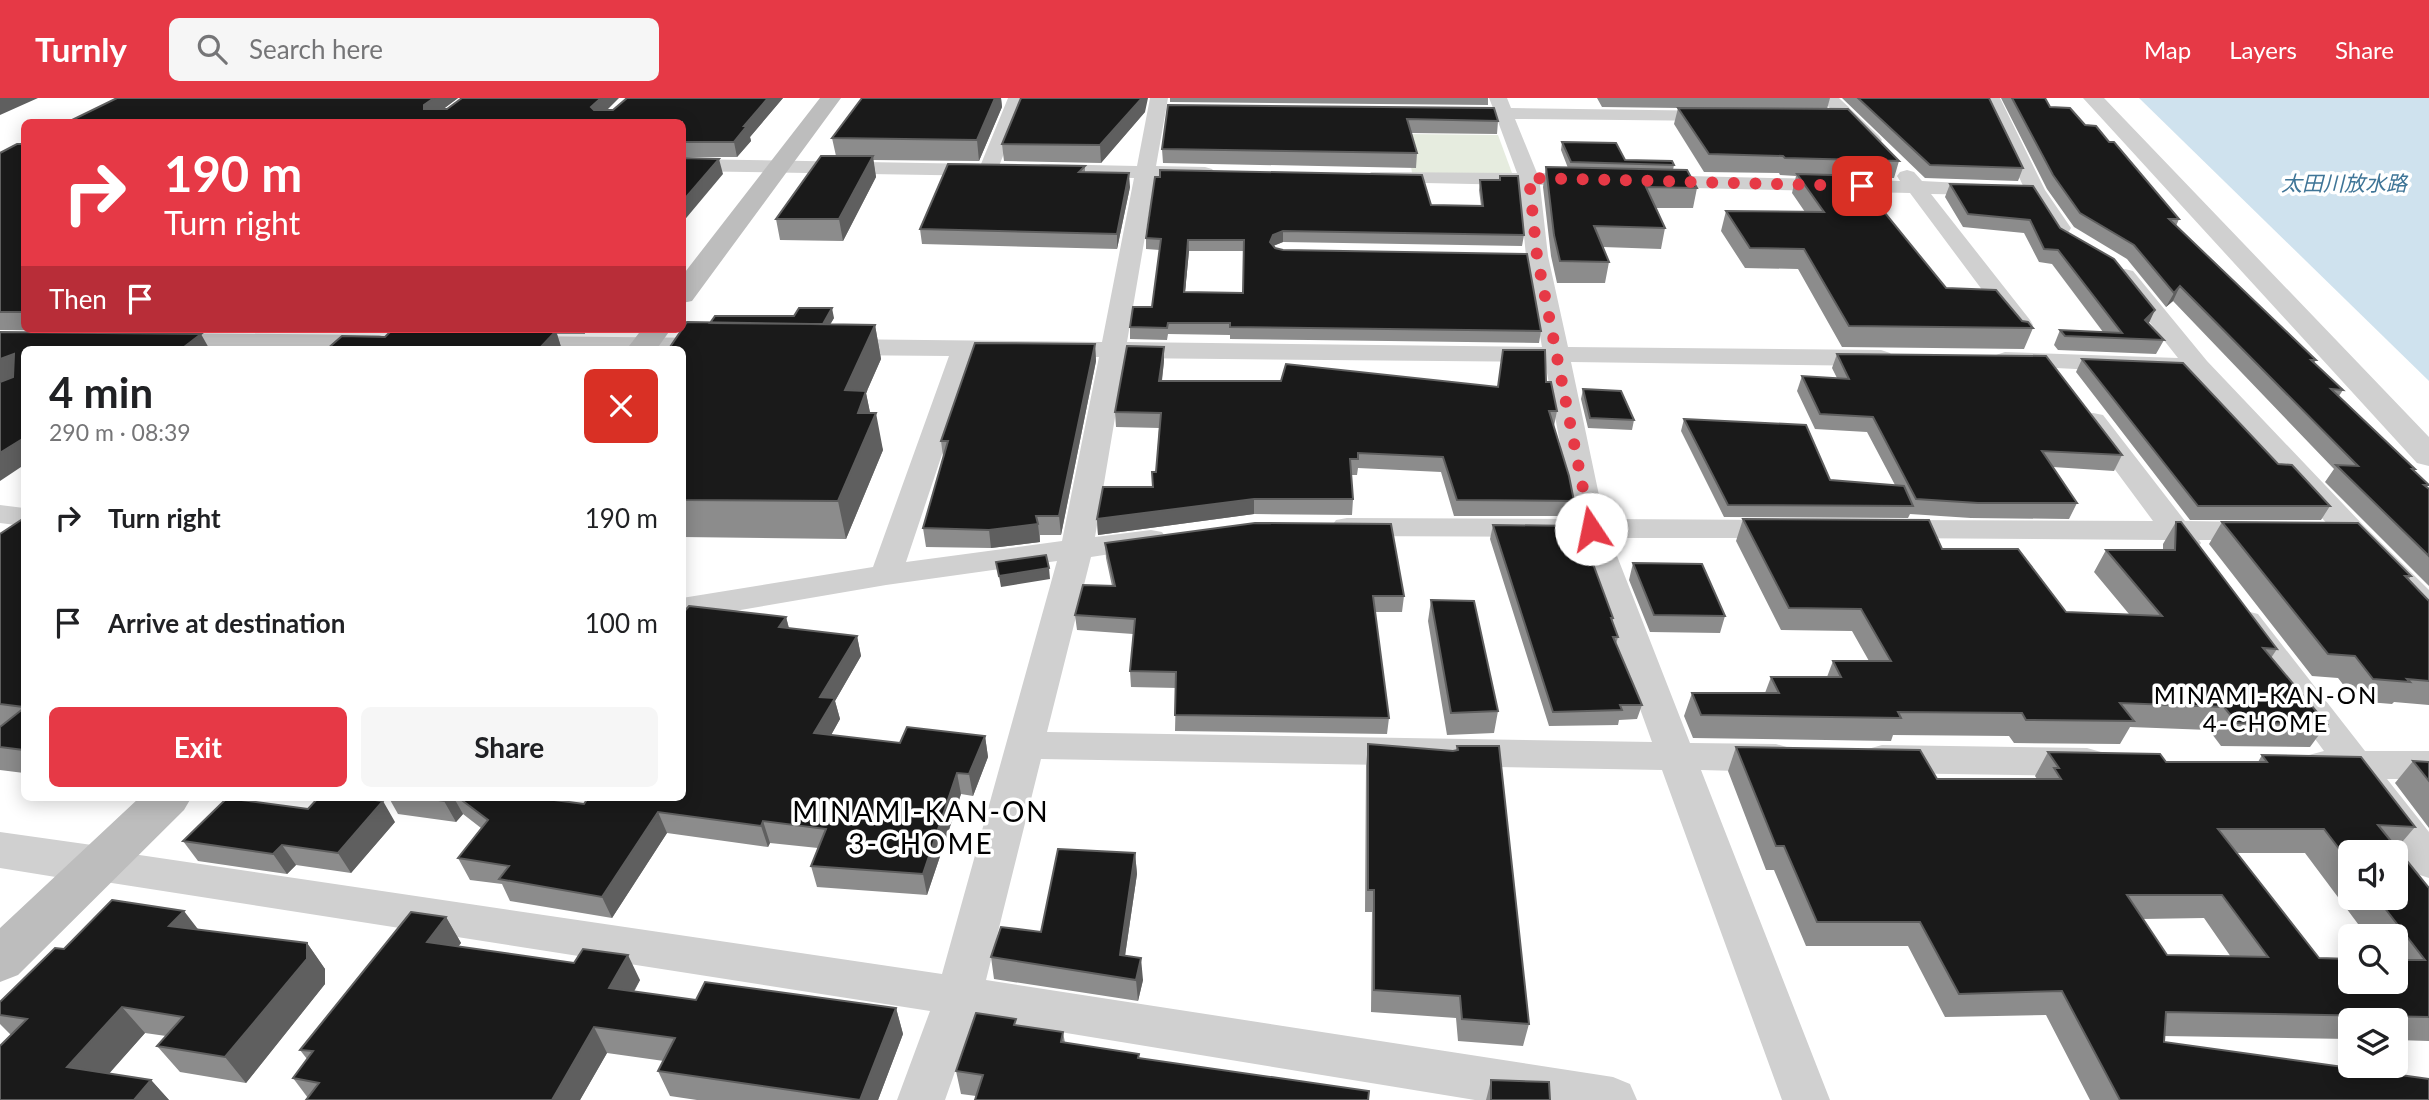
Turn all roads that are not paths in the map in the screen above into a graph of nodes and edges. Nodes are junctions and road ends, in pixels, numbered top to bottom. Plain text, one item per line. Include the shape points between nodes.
1 (831, 98) edge
2 (1017, 98) edge
3 (1991, 98) edge
4 (2093, 98) edge
5 (1162, 106) edge
6 (1502, 106) edge
7 (1834, 111) edge
8 (1463, 113) edge
9 (1739, 116) edge
10 (686, 164) edge
11 (779, 166) junction
12 (988, 170) junction
13 (1146, 172) junction
14 (1228, 173) edge
15 (1351, 175) edge
16 (1529, 178) junction
17 (1918, 187) junction
18 (2035, 190) junction
19 (2074, 240) edge
20 (2106, 260) edge
21 (686, 290) edge
22 (151, 333) edge
23 (648, 341) edge
24 (401, 343) edge
25 (484, 344) edge
26 (744, 346) edge
27 (813, 346) edge
28 (965, 348) junction
29 (1114, 351) junction
30 (1555, 354) junction
31 (1910, 359) edge
32 (1979, 359) edge
33 (2047, 360) junction
34 (2198, 367) junction
35 (2429, 456) edge
36 (0, 514) edge
37 (21, 517) edge
38 (1321, 526) edge
39 (1591, 529) junction
40 (1813, 529) edge
41 (1855, 529) edge
42 (2175, 530) junction
43 (2353, 533) junction
44 (1186, 534) edge
45 (1077, 548) junction
46 (2200, 562) edge
47 (886, 575) junction
48 (2233, 605) edge
49 (686, 608) edge
50 (2429, 609) edge
51 (1024, 746) junction
52 (1678, 756) junction
53 (2121, 762) edge
54 (2287, 764) edge
55 (2356, 765) junction
56 (2429, 765) edge
57 (165, 801) edge
58 (0, 850) edge
59 (2429, 862) edge
60 (99, 864) junction
61 (0, 960) edge
62 (959, 996) junction
63 (921, 1100) edge
64 (1613, 1100) edge
65 (1806, 1100) edge

1 - 11 main road
2 - 12 street
3 - 18 street
4 - 35 street
5 - 13 street
6 - 8 street
6 - 9 street
6 - 16 street
7 - 17 street
10 - 11 street
11 - 12 street
11 - 21 main road
12 - 13 street
13 - 14 street
13 - 29 street
15 - 16 street
16 - 17 street
16 - 30 street via 1524,255
17 - 18 street
17 - 33 street
18 - 19 street via 2064,234
20 - 34 street via 2117,266
22 - 24 street via 140,341
23 - 25 street
23 - 26 street
27 - 28 street
28 - 29 street
28 - 47 street
29 - 30 street
29 - 45 street
30 - 31 street
30 - 39 street
32 - 33 street
33 - 34 street
33 - 42 street
34 - 43 street
36 - 37 street
38 - 39 street
39 - 40 street
39 - 52 street
41 - 42 street
42 - 43 street
42 - 46 street
43 - 50 street
44 - 45 street
45 - 47 street
45 - 51 street
47 - 49 street
48 - 55 street
51 - 52 street
51 - 62 street
52 - 53 street
52 - 65 street
54 - 55 street
55 - 56 street
55 - 59 street
57 - 60 main road
58 - 60 street
60 - 61 main road
60 - 62 street
62 - 63 street
62 - 64 street

